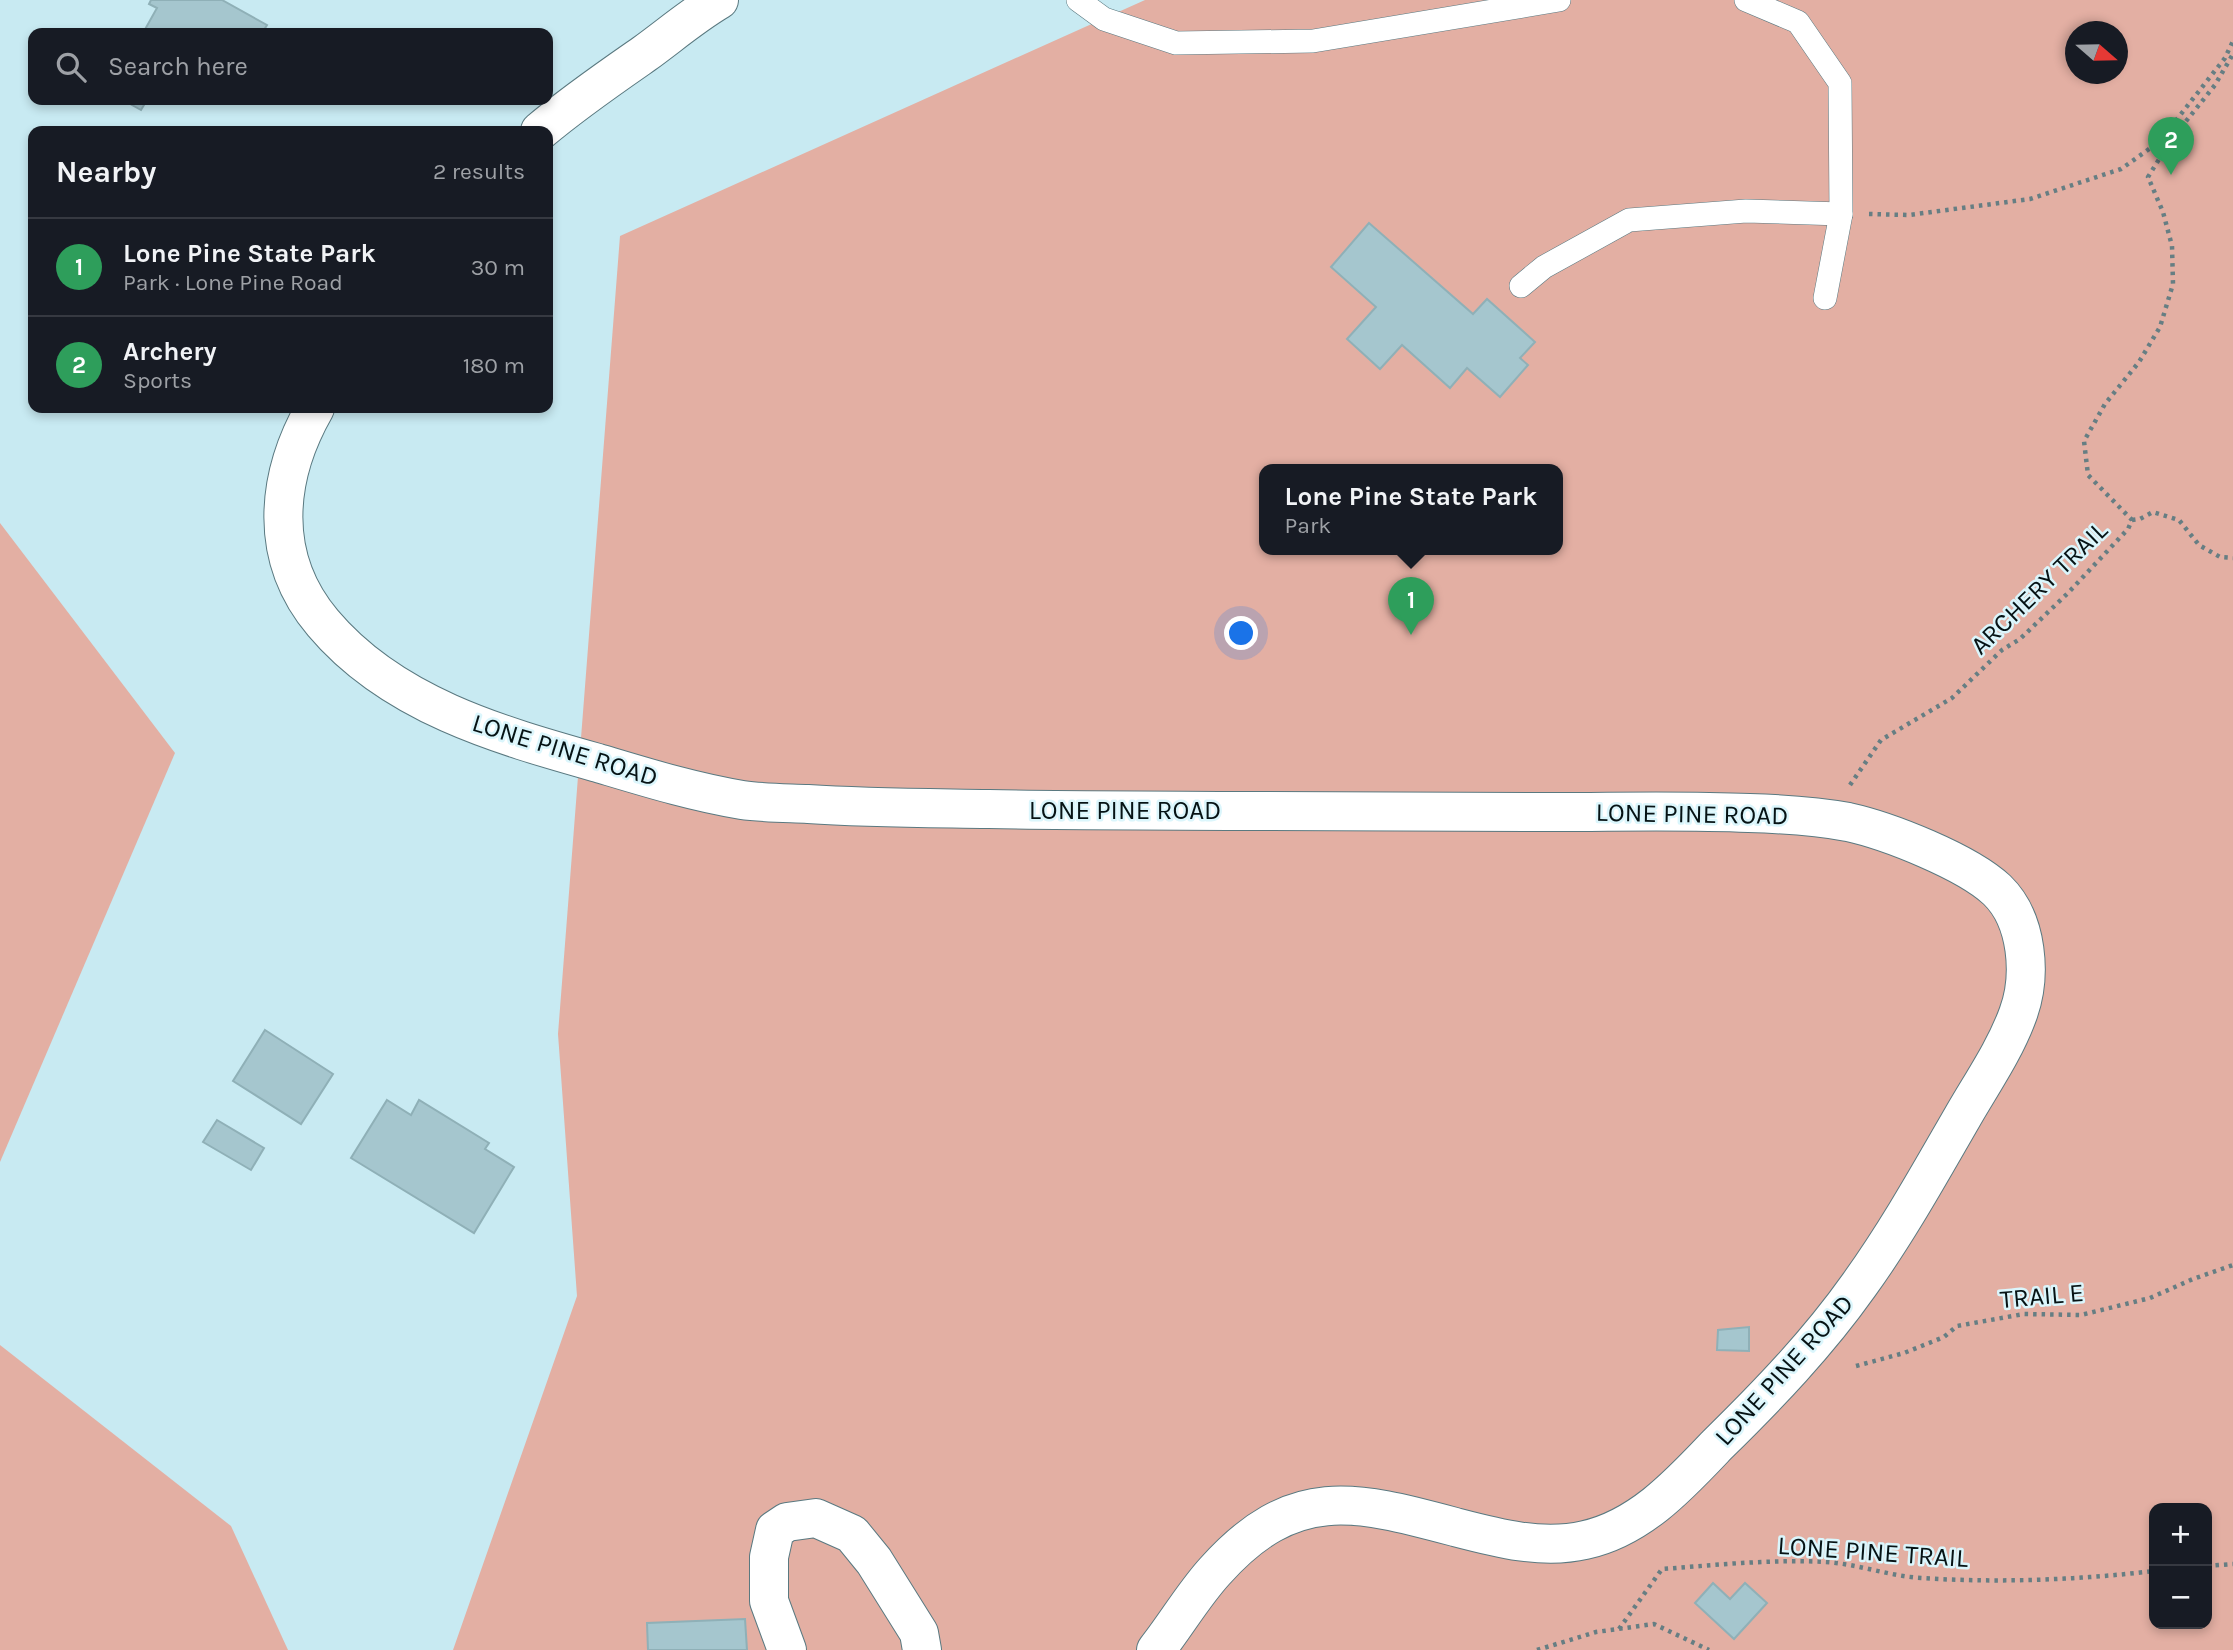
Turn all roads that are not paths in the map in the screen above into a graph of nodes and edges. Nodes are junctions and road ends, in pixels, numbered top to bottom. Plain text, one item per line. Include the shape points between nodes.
1 (719, 0) edge
2 (1078, 0) edge
3 (1559, 0) edge
4 (1746, 0) edge
5 (546, 126) edge
6 (1841, 214) junction
7 (1521, 286) dead end
8 (1825, 298) dead end
9 (312, 413) edge
10 (787, 1650) edge
11 (922, 1650) edge
12 (1156, 1650) edge

1 - 5 street
2 - 3 lane via 1104,19 1176,43 1313,41
4 - 6 lane via 1798,22 1840,83
6 - 7 lane via 1746,211 1629,220 1544,267
6 - 8 lane
9 - 12 street, LONE PINE ROAD via 289,467 282,503 284,539 293,575 311,609 337,639 368,666 435,708 510,738 650,779 746,800 830,805 1021,810 1682,810 1791,815 1850,823 1905,839 1971,872 1998,891 2011,908 2024,939 2022,1005 2008,1038 1903,1219 1825,1331 1745,1418 1641,1517 1578,1543 1535,1543 1353,1505 1319,1505 1286,1514 1248,1539 1213,1572
10 - 11 street via 769,1601 771,1548 775,1530 787,1522 816,1518 852,1534 874,1561 919,1633

